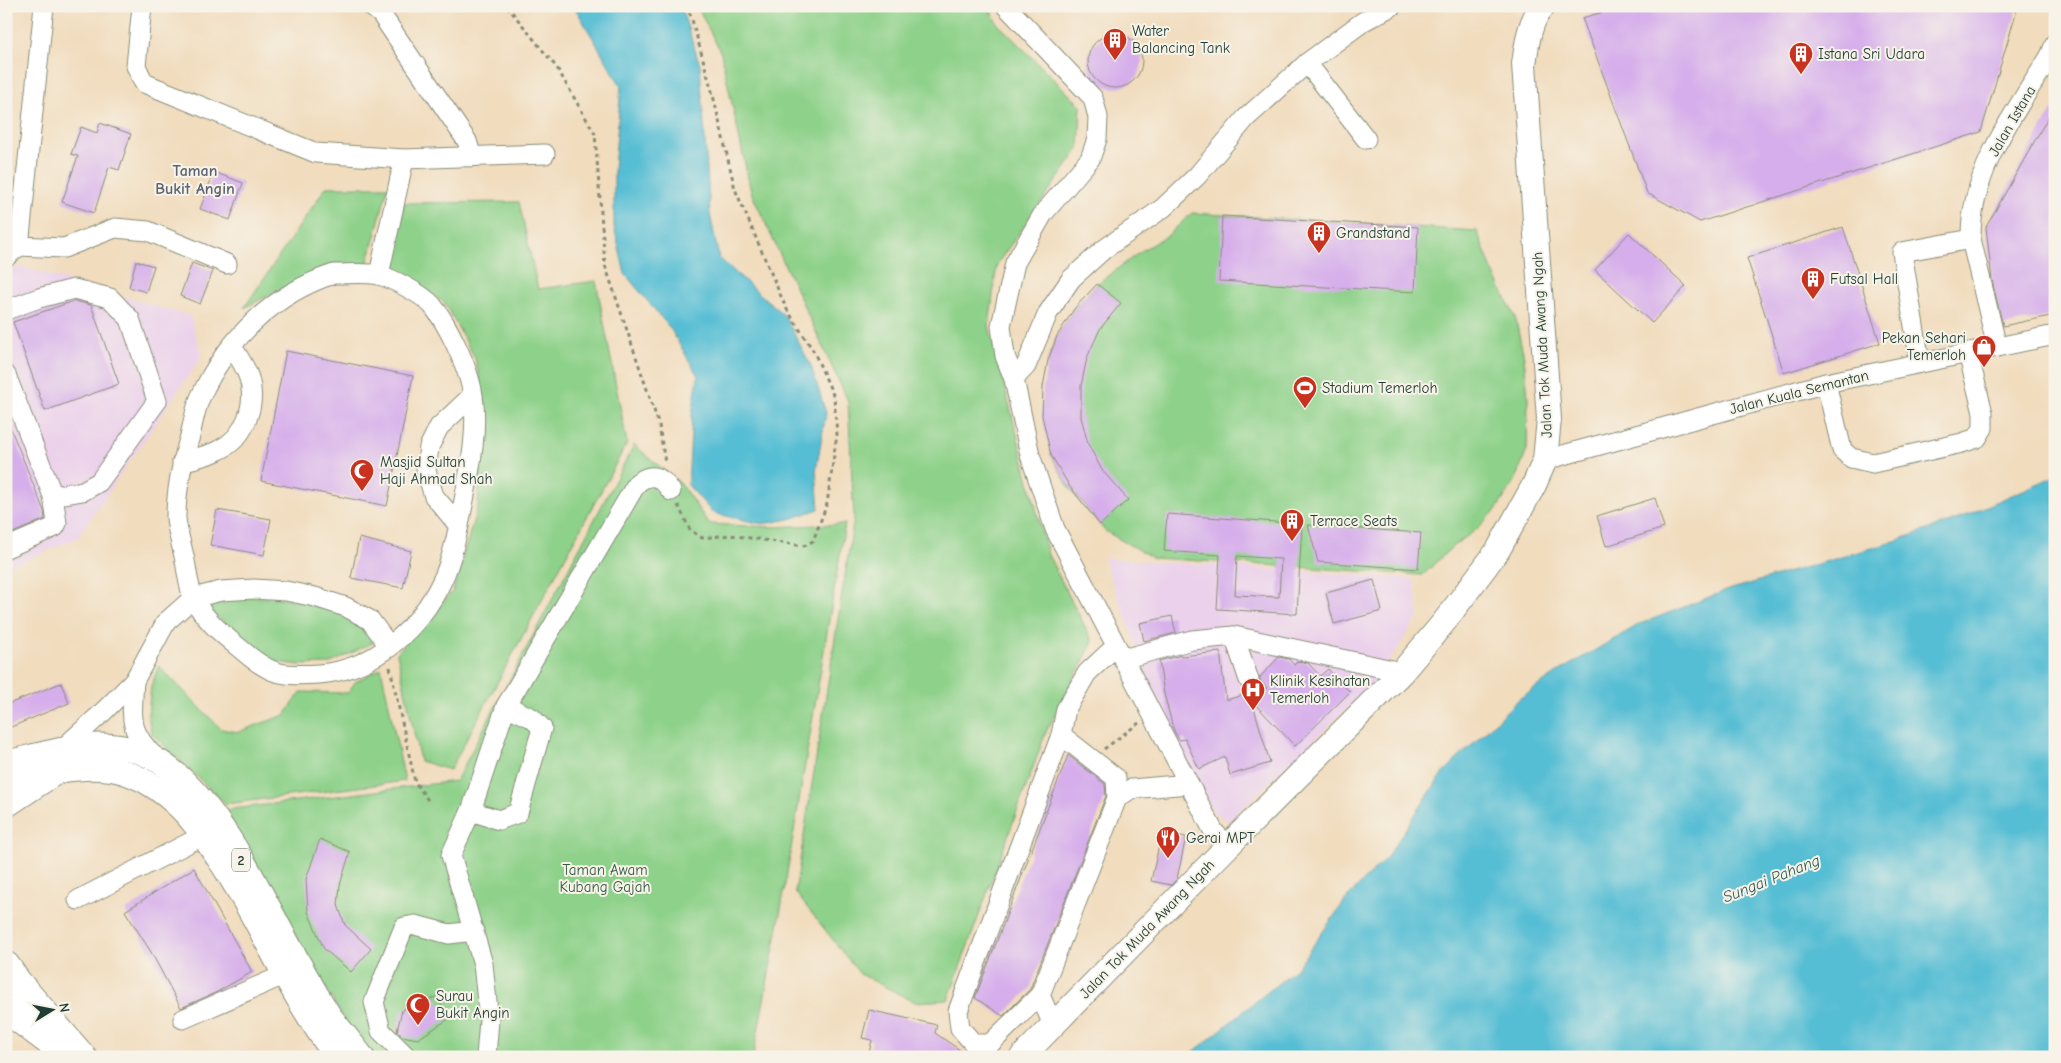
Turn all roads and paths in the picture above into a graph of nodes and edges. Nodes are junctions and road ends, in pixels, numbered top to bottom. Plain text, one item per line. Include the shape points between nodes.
1 (44, 6) edge
2 (142, 6) edge
3 (371, 6) edge
4 (507, 6) edge
5 (686, 6) edge
6 (1006, 6) edge
7 (1392, 6) edge
8 (1543, 6) edge
9 (2055, 44) edge
10 (1307, 62) junction
11 (1366, 139) dead end
12 (546, 154) dead end
13 (472, 157) junction
14 (404, 159) junction
15 (1972, 239) junction
16 (12, 252) edge
17 (227, 264) dead end
18 (379, 275) junction
19 (6, 310) edge
20 (2055, 335) edge
21 (232, 347) junction
22 (1997, 347) junction
23 (1968, 353) junction
24 (1920, 364) junction
25 (1014, 379) junction
26 (7, 381) edge
27 (1826, 383) junction
28 (473, 395) junction
29 (1545, 460) junction
30 (182, 462) junction
31 (671, 491) junction
32 (53, 496) junction
33 (459, 526) junction
34 (6, 548) edge
35 (193, 598) junction
36 (1234, 636) junction
37 (388, 649) junction
38 (1119, 653) junction
39 (1402, 672) junction
40 (1249, 680) dead end
41 (134, 681) junction
42 (506, 706) junction
43 (1151, 714) junction
44 (1061, 735) junction
45 (57, 761) junction
46 (1096, 762) junction
47 (6, 763) edge
48 (162, 764) junction
49 (6, 782) edge
50 (1189, 784) junction
51 (1118, 798) junction
52 (430, 802) dead end
53 (6, 803) edge
54 (470, 811) junction
55 (204, 836) junction
56 (1228, 846) junction
57 (78, 900) dead end
58 (474, 930) junction
59 (6, 966) edge
60 (286, 974) junction
61 (1040, 995) junction
62 (6, 1009) edge
63 (183, 1019) dead end
64 (1053, 1025) junction
65 (71, 1057) edge
66 (82, 1057) edge
67 (338, 1057) edge
68 (362, 1057) edge
69 (407, 1057) edge
70 (486, 1057) edge
71 (1022, 1057) edge

1 - 16 street
2 - 14 street via 136,66 144,83 316,153
3 - 13 street via 381,14 467,141
4 - 31 path via 557,68 595,134 605,265 659,424
5 - 31 path via 713,95 735,190 786,308 814,352 834,398 837,434 827,504 813,541 804,546 730,535 702,538 690,530
6 - 25 street via 1093,98 1098,117 1097,139 1090,159 1043,214 1015,263 1002,326 1005,356
7 - 10 street via 1364,21
8 - 29 main road, Jalan Tok Muda Awang Ngah via 1528,36 1524,64 1549,419
9 - 15 street, Jalan Istana via 1996,142 1976,194 1971,222
10 - 11 street
10 - 25 street via 1246,118 1198,176 1163,208 1103,250 1070,278 1048,313 1026,366
12 - 13 street
13 - 14 street
14 - 18 street
15 - 22 street, Jalan Istana
15 - 24 street via 1902,252
16 - 17 street via 64,248 116,228 148,231
18 - 21 street via 334,274 296,289 247,327
18 - 28 street via 431,304 449,332
19 - 32 street via 74,289 110,298 130,319 158,401 99,482 84,491
20 - 22 street, Jalan Kuala Semantan
21 - 30 street via 200,399
21 - 30 street via 242,362 250,386 251,400 241,434 219,451
22 - 23 street, Jalan Kuala Semantan
23 - 24 street, Jalan Kuala Semantan
23 - 27 street via 1983,413 1983,428 1977,438 1873,463 1852,458 1842,450
24 - 27 street, Jalan Kuala Semantan
25 - 38 street via 1030,455 1055,529
26 - 32 street
27 - 29 street, Jalan Kuala Semantan
28 - 33 street via 471,462
28 - 33 street via 439,427 429,447 426,471 434,496
29 - 39 main road, Jalan Tok Muda Awang Ngah via 1498,550
30 - 35 street via 176,520
31 - 42 street via 664,481 655,476 645,477 637,483
32 - 34 street via 55,527
33 - 37 street via 444,579 422,614
35 - 37 street via 221,591 254,589 315,597 346,607 370,620
35 - 37 street via 226,637 257,663 280,674 334,672 364,662
35 - 41 street via 166,622
36 - 38 street
36 - 39 street
36 - 40 street
37 - 52 path via 415,782
38 - 43 street
38 - 44 street via 1087,673 1066,709
39 - 56 main road, Jalan Tok Muda Awang Ngah
41 - 45 street
41 - 48 street via 134,729 143,746
42 - 54 street
42 - 54 street via 532,718 542,728 518,813 499,820
43 - 46 path via 1104,749
43 - 50 street
44 - 46 street
44 - 61 street via 958,1011 960,1028 974,1044 990,1044
45 - 47 main road
45 - 48 main road, 2 via 100,745 141,752
45 - 49 main road
45 - 53 highway, 2
45 - 55 main road, 2 via 72,768 92,767 133,774 175,802
46 - 51 street via 1116,778
48 - 68 main road, 2 via 183,781 212,814 328,1013
50 - 51 street via 1131,789
50 - 56 street via 1214,832
51 - 61 street
54 - 58 street via 451,855
55 - 57 street
55 - 60 main road, 2 via 241,893
56 - 64 main road, Jalan Tok Muda Awang Ngah
58 - 69 street via 449,934 414,925 404,927 374,1002 381,1031
58 - 70 street via 483,964 489,1020
59 - 66 highway
60 - 63 street
60 - 67 main road, 2 via 320,1035
61 - 64 street
62 - 65 highway
64 - 71 main road, Jalan Tok Muda Awang Ngah

